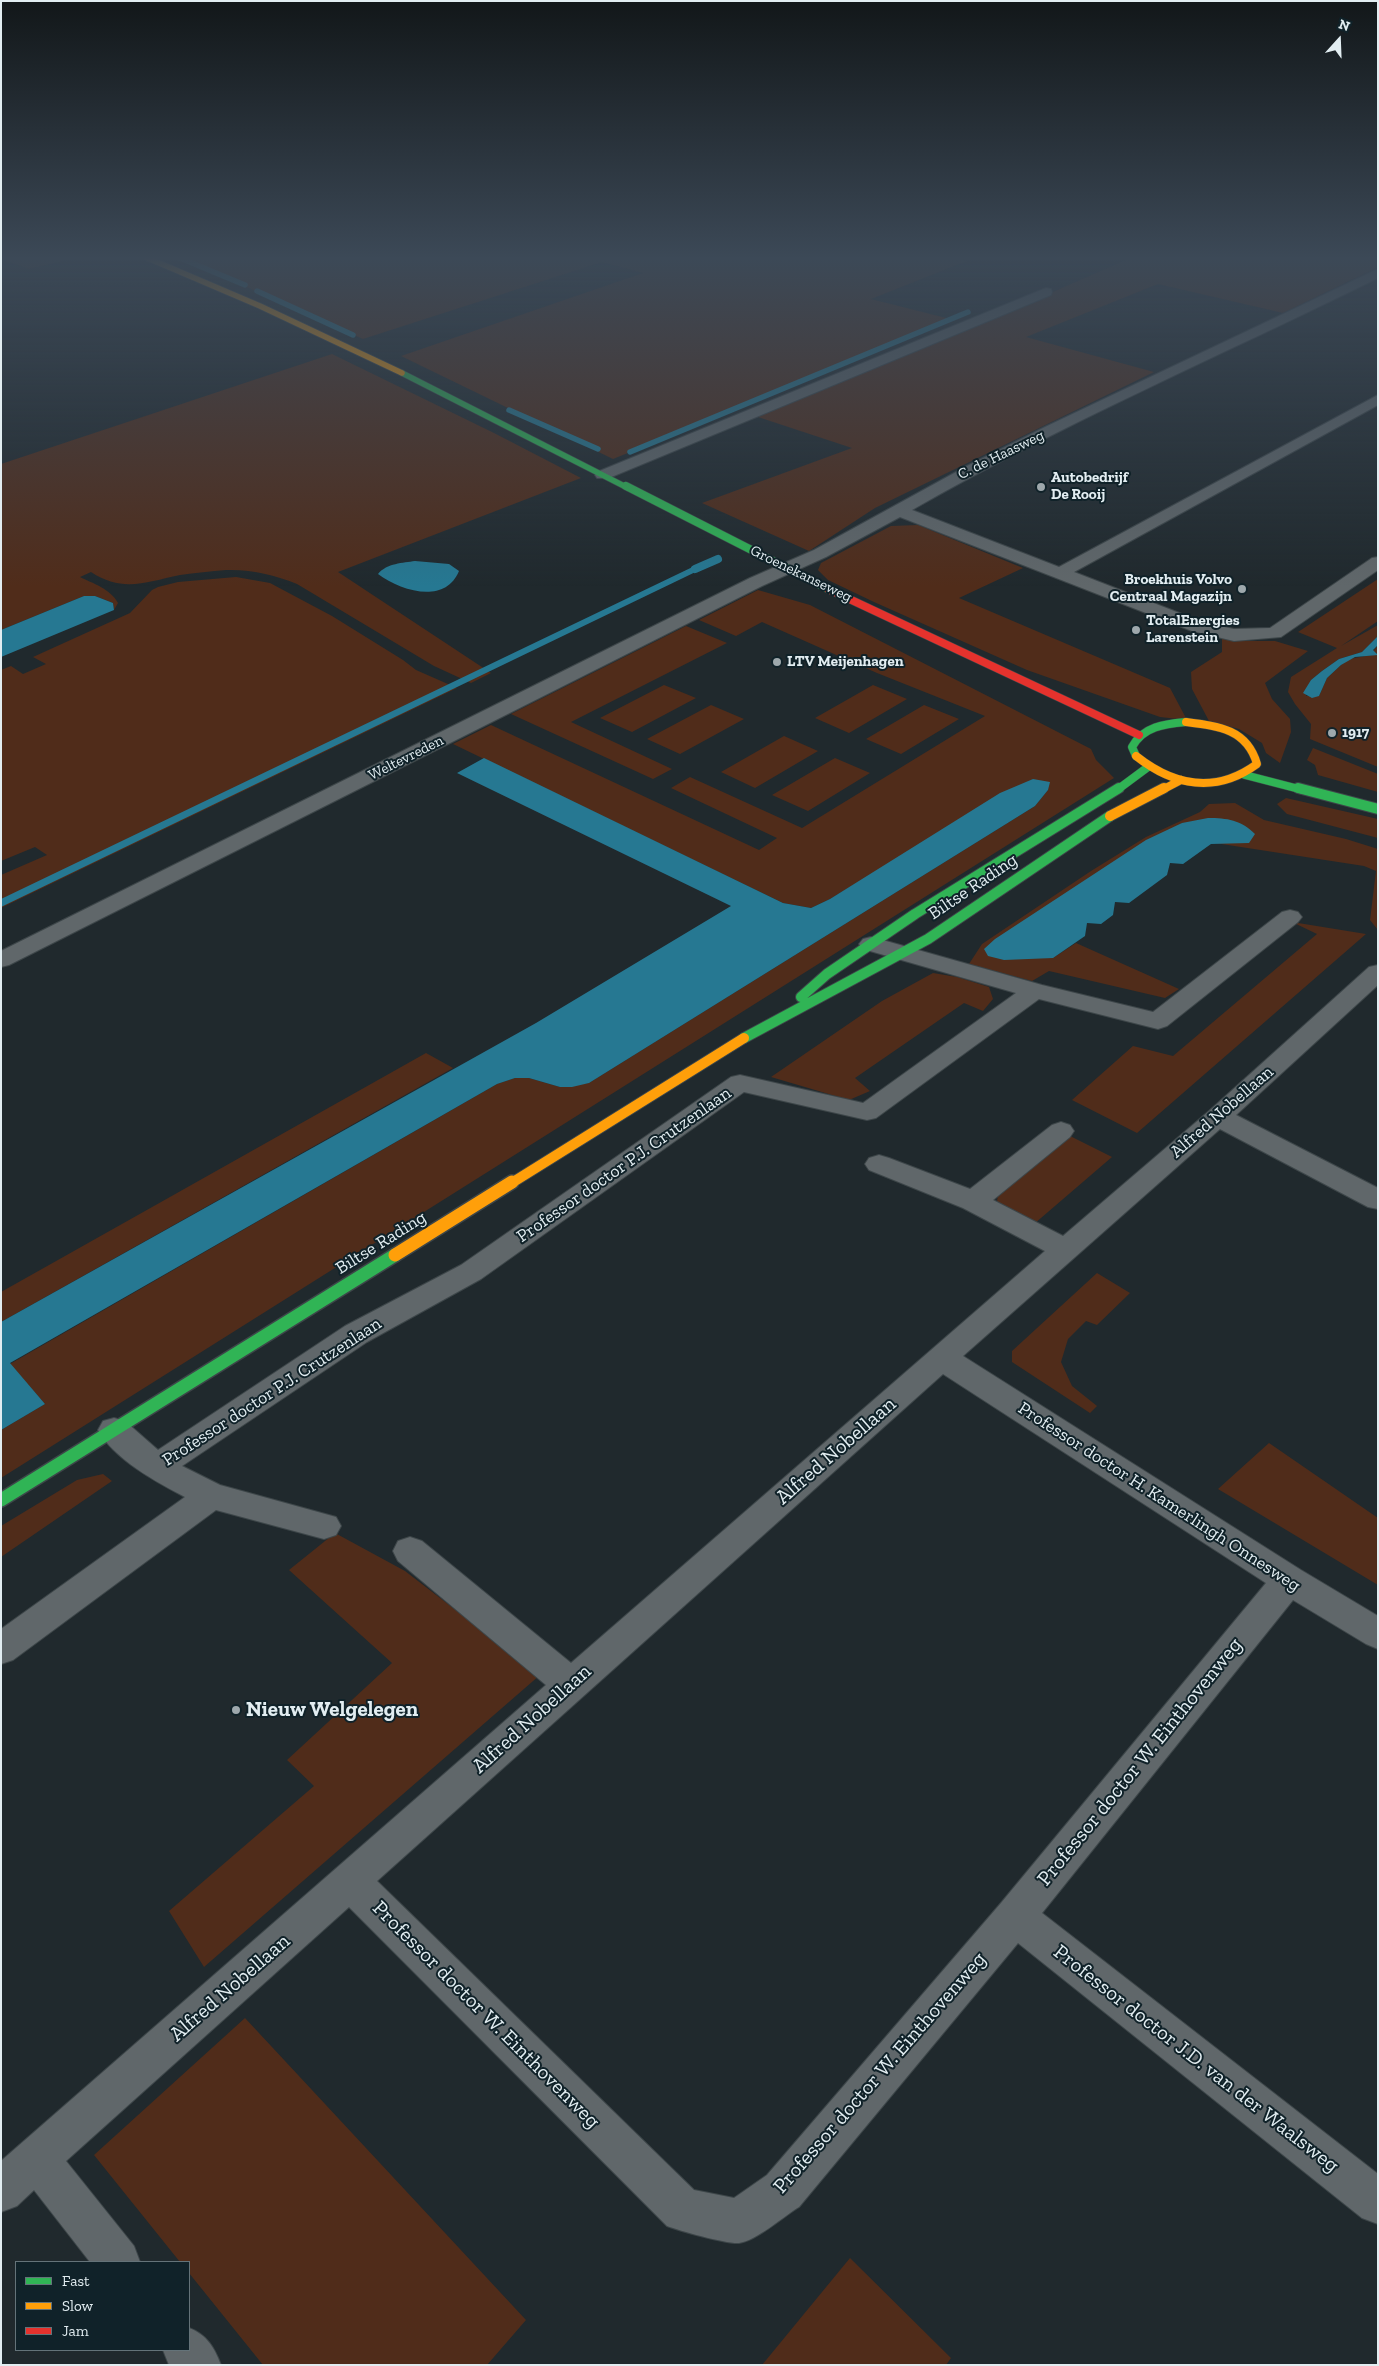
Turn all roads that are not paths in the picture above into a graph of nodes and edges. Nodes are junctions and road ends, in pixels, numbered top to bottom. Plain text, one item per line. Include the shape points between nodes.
1 (387, 366) edge
2 (866, 366) edge
3 (1184, 366) edge
4 (1378, 399) edge
5 (603, 475) junction
6 (897, 510) junction
7 (811, 557) joint
8 (1378, 562) edge
9 (788, 569) junction
10 (1062, 572) junction
11 (1001, 669) junction
12 (1127, 716) dead end
13 (1138, 735) junction
14 (1148, 767) junction
15 (1245, 775) junction
16 (1181, 780) junction
17 (1332, 785) dead end
18 (1378, 798) edge
19 (1378, 809) edge
20 (1290, 916) dead end
21 (871, 944) junction
22 (900, 954) junction
23 (1, 960) edge
24 (1378, 972) edge
25 (1035, 991) junction
26 (780, 1016) junction
27 (1218, 1117) junction
28 (1061, 1131) dead end
29 (879, 1164) dead end
30 (1378, 1200) edge
31 (973, 1201) junction
32 (1064, 1249) junction
33 (942, 1358) junction
34 (114, 1430) junction
35 (156, 1467) junction
36 (212, 1496) junction
37 (1, 1500) edge
38 (324, 1526) dead end
39 (410, 1551) dead end
40 (1289, 1580) junction
41 (1378, 1634) edge
42 (1, 1649) edge
43 (571, 1684) junction
44 (350, 1881) junction
45 (1015, 1916) junction
46 (37, 2159) junction
47 (1, 2190) edge
48 (1378, 2202) edge
49 (117, 2261) edge
50 (187, 2351) edge
51 (198, 2365) edge

1 - 5 main road, Groenekanseweg
2 - 5 street
3 - 6 street, C. de Haasweg via 1013,448
4 - 10 street
5 - 9 main road, Groenekanseweg
6 - 7 street, C. de Haasweg
6 - 10 street
7 - 9 street, Weltevreden
8 - 10 street via 1274,633 1254,636 1234,636 1200,627
9 - 11 main road, Groenekanseweg
9 - 23 street, Weltevreden via 756,582
11 - 12 main road, Groenekanseweg
11 - 13 main road, Groenekanseweg
13 - 14 main road via 1134,751
13 - 15 main road via 1150,725 1186,722 1222,728 1239,735 1251,744 1257,754 1261,765
14 - 16 main road
14 - 21 main road, Biltse Rading
15 - 16 main road via 1228,781 1205,783
15 - 19 main road
16 - 22 main road, Biltse Rading via 1147,794 1087,830 949,926
17 - 18 main road
20 - 25 street via 1158,1021
21 - 22 street
21 - 26 main road, Biltse Rading via 827,974
22 - 25 street
22 - 26 main road, Biltse Rading via 850,984
24 - 27 street, Alfred Nobellaan
25 - 35 street, Professor doctor P.J. Crutzenlaan via 867,1112 740,1084 471,1272 356,1334
26 - 34 main road, Biltse Rading
27 - 30 street
27 - 32 street, Alfred Nobellaan
28 - 31 street
29 - 31 street
31 - 32 street
32 - 33 street, Alfred Nobellaan
33 - 40 street, Professor doctor H. Kamerlingh Onnesweg
33 - 43 street, Alfred Nobellaan
34 - 35 street, Professor doctor P.J. Crutzenlaan
34 - 37 main road, Biltse Rading
35 - 36 street, Professor doctor P.J. Crutzenlaan
36 - 38 street, Professor doctor P.J. Crutzenlaan
36 - 42 street
39 - 43 street
40 - 41 street, Professor doctor H. Kamerlingh Onnesweg
40 - 45 street, Professor doctor W. Einthovenweg
43 - 44 street, Alfred Nobellaan
44 - 45 street, Professor doctor W. Einthovenweg via 683,2210 739,2221 784,2191
44 - 46 street, Alfred Nobellaan
45 - 48 street, Professor doctor J.D. van der Waalsweg
46 - 47 street, Alfred Nobellaan
46 - 49 street
50 - 51 street

